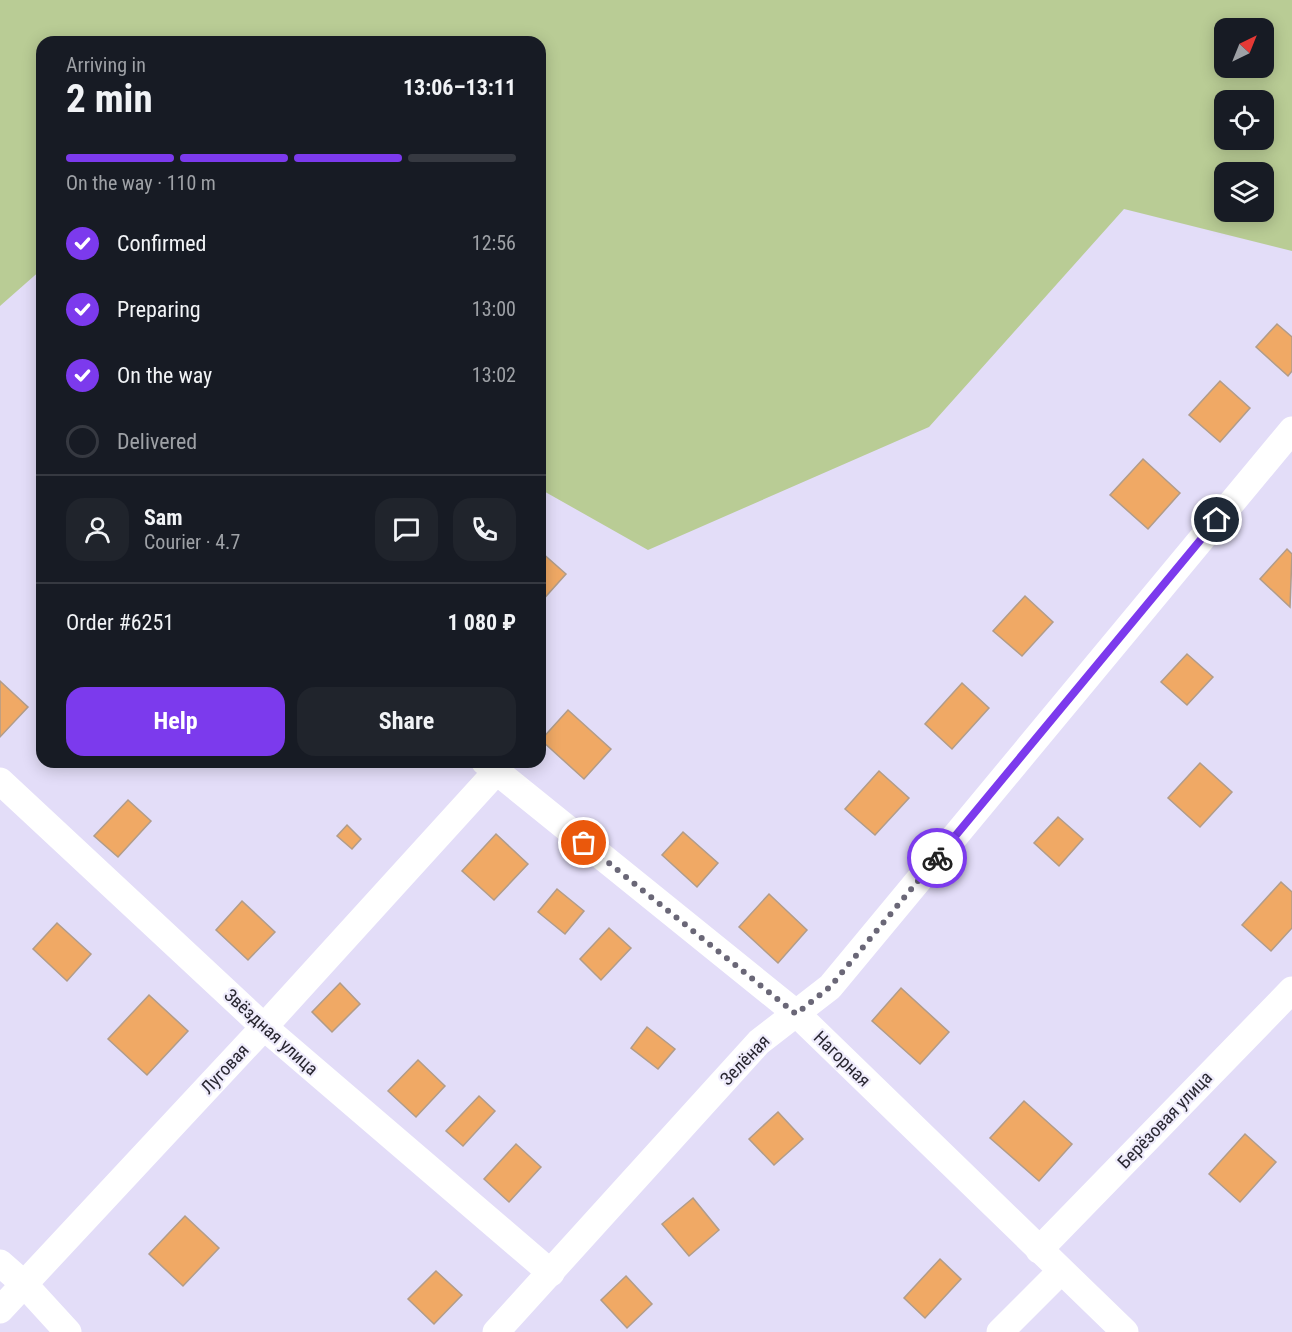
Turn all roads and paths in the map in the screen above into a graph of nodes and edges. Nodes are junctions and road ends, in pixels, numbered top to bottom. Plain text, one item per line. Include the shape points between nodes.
1 (1292, 430) edge
2 (489, 768) edge
3 (491, 768) edge
4 (0, 781) edge
5 (1292, 990) edge
6 (796, 1014) junction
7 (264, 1027) junction
8 (1040, 1250) junction
9 (0, 1263) edge
10 (1061, 1271) junction
11 (551, 1273) junction
12 (24, 1284) junction
13 (0, 1310) edge
14 (68, 1332) edge
15 (496, 1332) edge
16 (1000, 1332) edge
17 (1125, 1332) edge

1 - 6 street, Зелёная via 830,987
2 - 7 street, Луговая
3 - 6 street, Нагорная
4 - 7 street, Звёздная улица
5 - 8 street, Берёзовая улица
6 - 8 street, Нагорная
6 - 11 street, Зелёная via 759,1042
7 - 11 street, Звёздная улица
7 - 12 street, Луговая
8 - 10 street, Нагорная
9 - 12 street
10 - 16 street
10 - 17 street, Нагорная
11 - 15 street, Зелёная
12 - 13 street, Луговая
12 - 14 street

